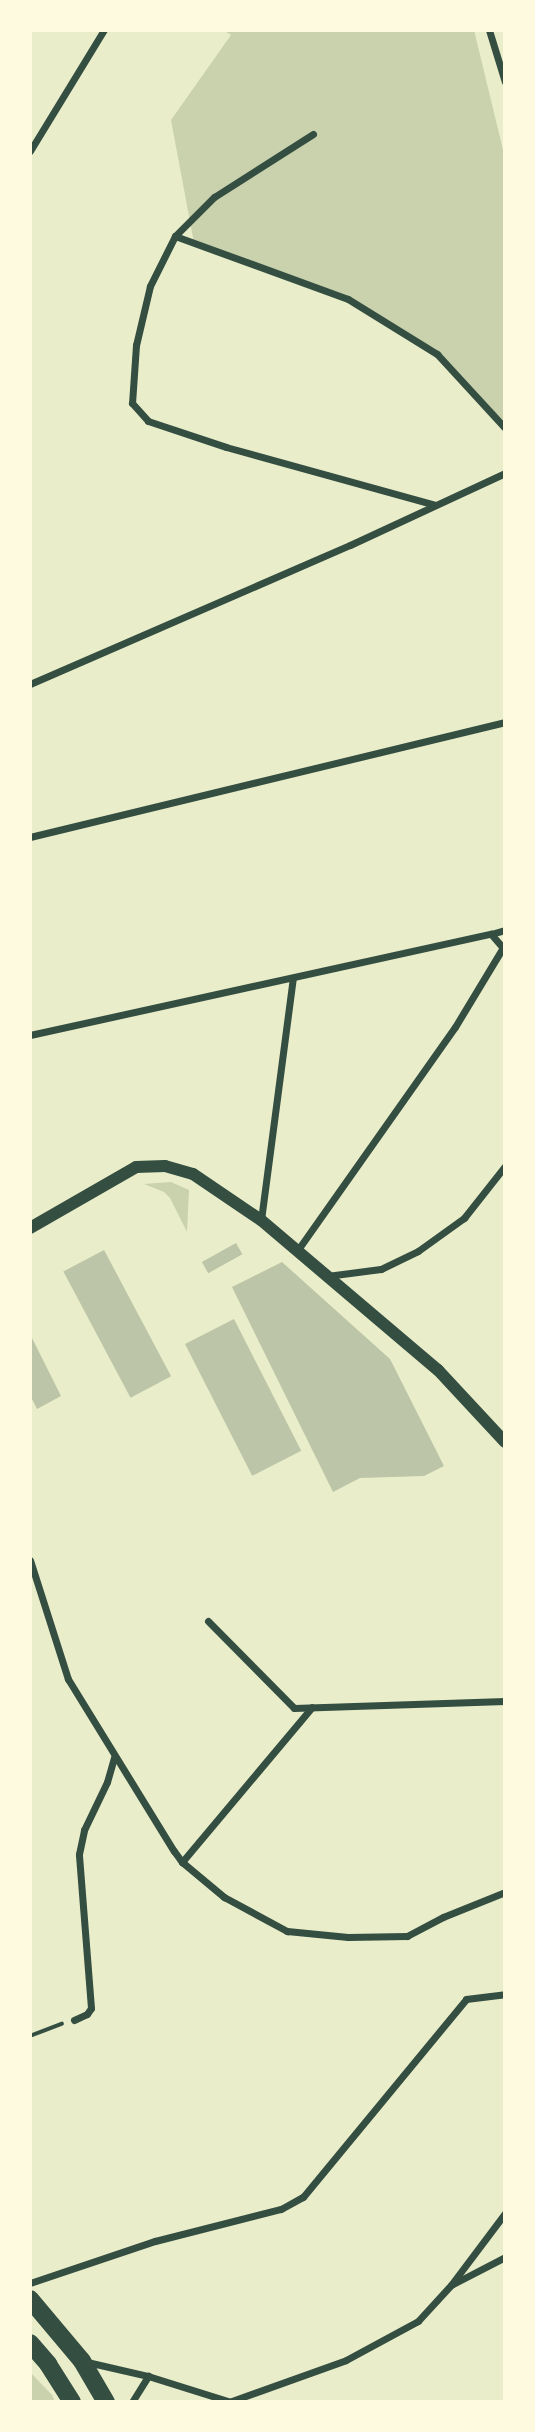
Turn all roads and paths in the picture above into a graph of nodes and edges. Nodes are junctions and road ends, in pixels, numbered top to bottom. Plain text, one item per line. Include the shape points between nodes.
1 (104, 30) edge
2 (489, 30) edge
3 (505, 82) edge
4 (313, 134) dead end
5 (30, 151) edge
6 (175, 236) junction
7 (505, 428) edge
8 (505, 473) edge
9 (435, 505) junction
10 (30, 684) edge
11 (505, 722) edge
12 (30, 837) edge
13 (505, 930) edge
14 (491, 934) junction
15 (503, 949) edge
16 (293, 978) junction
17 (30, 1035) edge
18 (505, 1166) edge
19 (261, 1220) junction
20 (30, 1228) edge
21 (297, 1251) junction
22 (327, 1276) junction
23 (505, 1442) edge
24 (30, 1560) edge
25 (208, 1621) dead end
26 (505, 1701) edge
27 (312, 1707) junction
28 (114, 1757) junction
29 (182, 1862) junction
30 (505, 1892) edge
31 (505, 1994) edge
32 (74, 2020) joint
33 (30, 2036) edge
34 (505, 2213) edge
35 (505, 2257) edge
36 (30, 2283) edge
37 (451, 2285) junction
38 (30, 2299) edge
39 (30, 2343) edge
40 (82, 2361) junction
41 (149, 2376) junction
42 (72, 2402) edge
43 (106, 2402) edge
44 (132, 2402) edge
45 (230, 2402) edge

1 - 5 street
2 - 3 street
4 - 6 street via 214,197
6 - 7 street via 348,299 437,354
6 - 9 street via 150,286 136,345 132,403 148,421
8 - 9 street
9 - 10 street
11 - 12 street
13 - 14 street
14 - 15 street
14 - 16 street
15 - 21 street via 455,1027
16 - 17 street
16 - 19 street
18 - 22 street via 464,1218 418,1251 381,1269
19 - 20 street via 193,1174 166,1166 136,1167
19 - 21 street
21 - 22 street
22 - 23 street via 438,1370
24 - 28 street via 68,1679
25 - 27 street via 294,1708
26 - 27 street
27 - 29 street
28 - 29 street
28 - 32 street via 79,1854 91,2008
29 - 30 street via 224,1897 287,1931 348,1937 407,1936
31 - 36 street via 466,1999 303,2197 281,2209 155,2241
32 - 33 path
34 - 37 street
35 - 37 street
37 - 45 street via 418,2321 346,2360
38 - 40 main road
39 - 42 main road
40 - 41 street
40 - 43 main road
41 - 44 street
41 - 45 street

